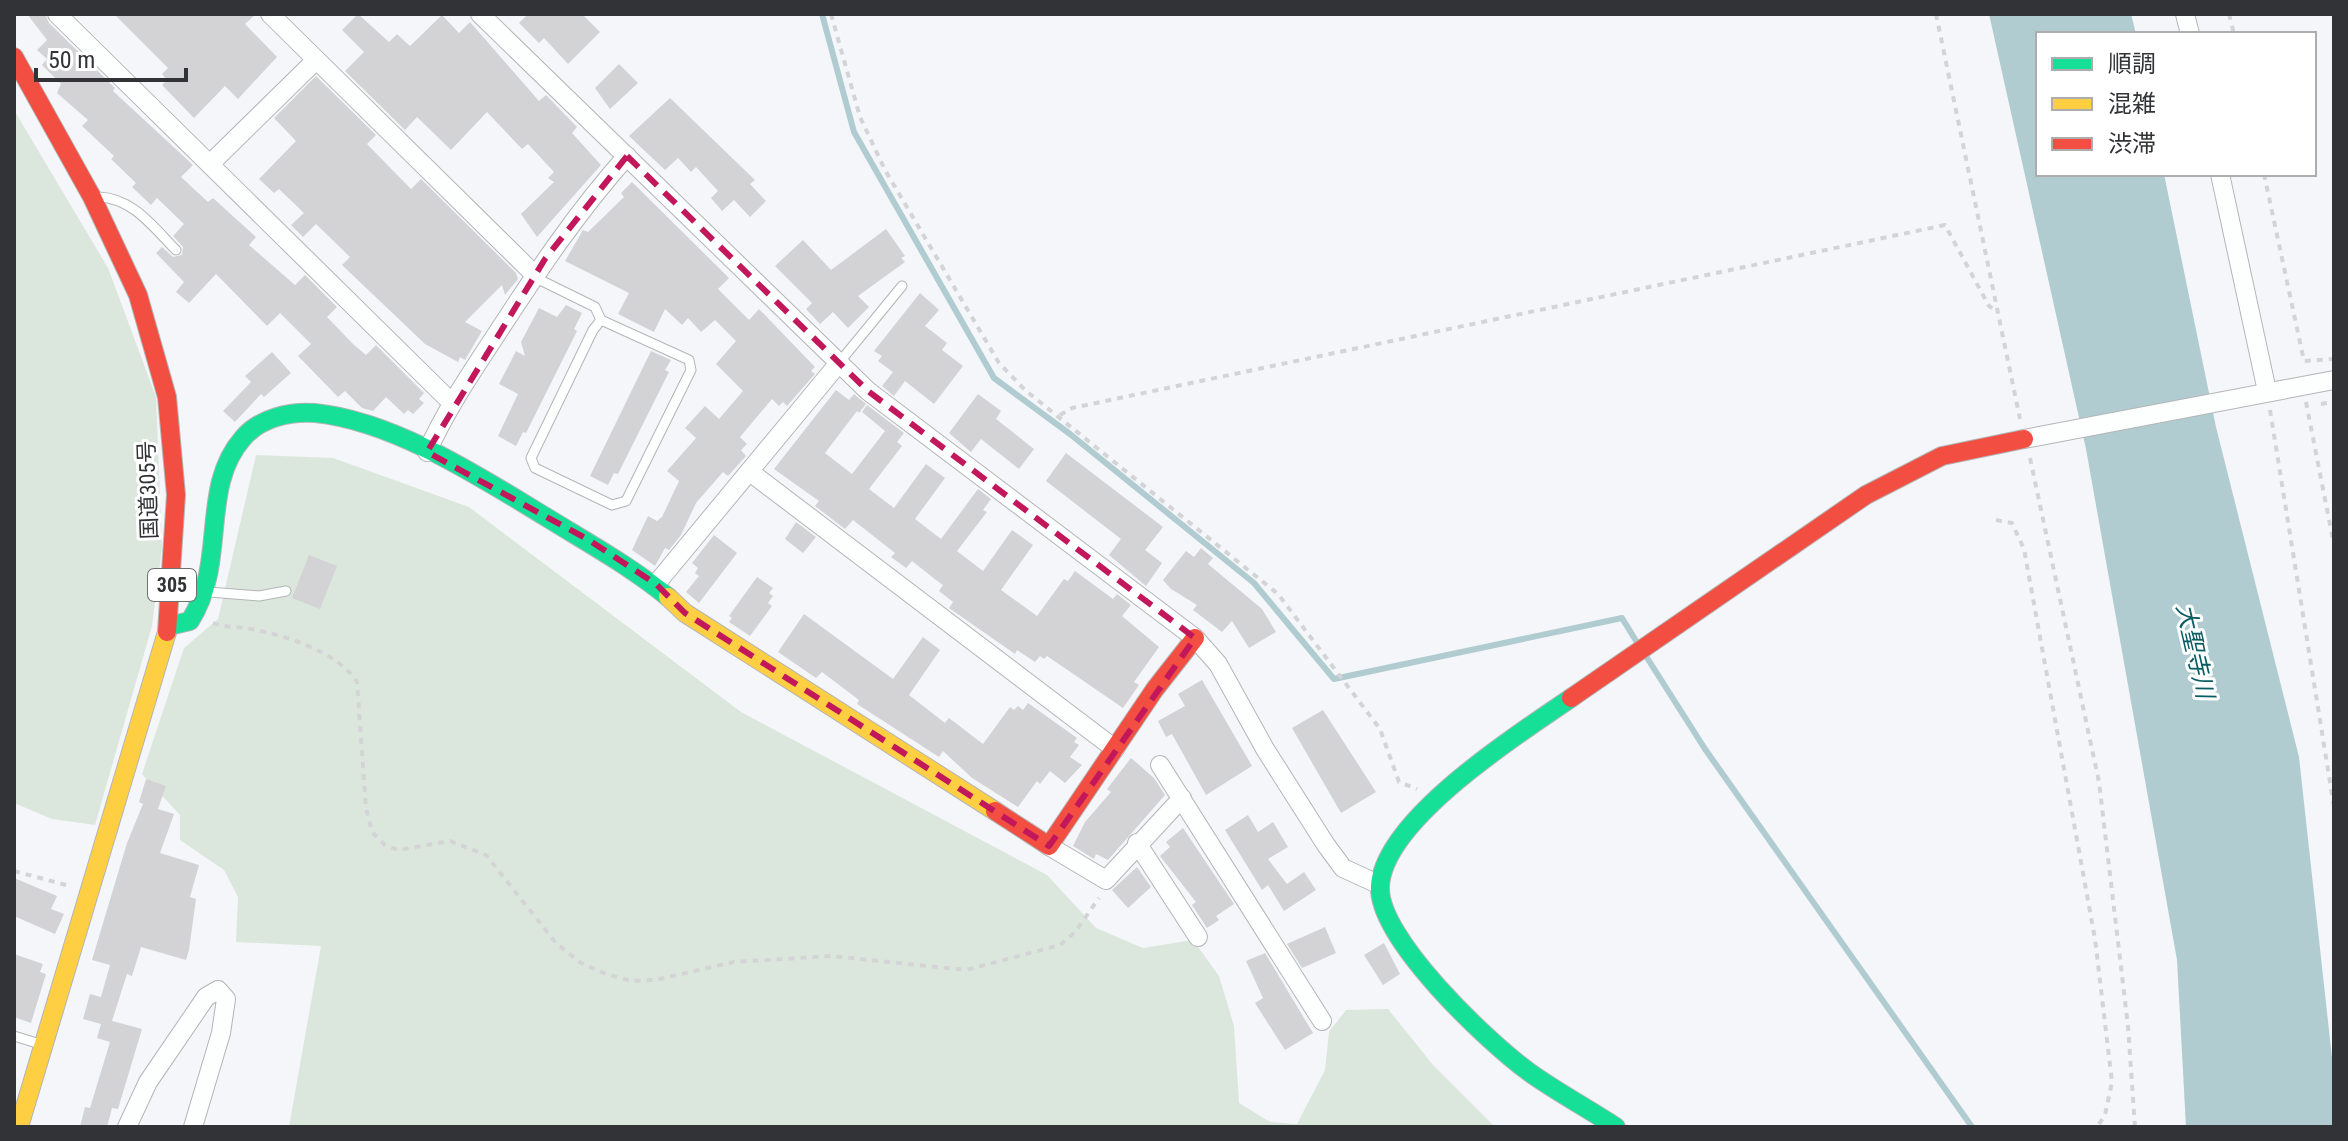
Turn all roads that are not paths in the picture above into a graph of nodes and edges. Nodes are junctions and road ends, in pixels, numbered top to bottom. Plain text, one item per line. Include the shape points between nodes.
1 (57, 14) edge
2 (270, 14) edge
3 (480, 14) edge
4 (14, 57) edge
5 (316, 60) junction
6 (627, 156) junction
7 (211, 163) junction
8 (2220, 176) edge
9 (92, 197) junction
10 (176, 250) dead end
11 (534, 276) junction
12 (902, 286) dead end
13 (601, 320) junction
14 (838, 364) junction
15 (2334, 380) edge
16 (2261, 392) junction
17 (452, 403) junction
18 (2027, 438) joint
19 (427, 452) junction
20 (750, 472) junction
21 (656, 584) junction
22 (286, 591) dead end
23 (209, 592) junction
24 (169, 626) junction
25 (1195, 638) junction
26 (1115, 749) junction
27 (1160, 765) dead end
28 (1182, 798) junction
29 (1137, 843) junction
30 (1049, 846) junction
31 (1380, 885) junction
32 (1198, 937) dead end
33 (1322, 1021) dead end
34 (14, 1036) edge
35 (43, 1045) junction
36 (19, 1127) edge
37 (127, 1127) edge
38 (193, 1127) edge
39 (1616, 1127) edge

1 - 7 street
2 - 5 street
3 - 6 street
4 - 9 main road, 国道305号 / 305
5 - 7 street
5 - 11 street
6 - 11 street via 582,207
6 - 14 street
7 - 17 street
8 - 16 street
9 - 10 lane via 116,197
9 - 24 main road, 国道305号 / 305 via 138,295 167,397 176,495
11 - 13 lane via 595,307
11 - 17 street
12 - 14 lane
13 - 13 lane via 531,458 535,468 612,505 626,501 691,370 689,360
14 - 20 street
14 - 25 street
15 - 16 street
16 - 18 street
17 - 19 street
18 - 31 main road via 1942,456 1911,469 1717,595 1447,788 1409,830
19 - 21 main road via 504,491
19 - 23 main road via 325,415 282,416 255,427 236,448 221,481
20 - 21 street
20 - 26 street
21 - 30 main road via 685,613
22 - 23 lane via 259,596
23 - 24 main road via 190,621
24 - 35 main road, 国道305号 / 305
25 - 26 main road
25 - 31 street via 1218,664 1265,749 1343,868
26 - 30 main road
27 - 28 street
28 - 29 street
28 - 33 street
29 - 30 street via 1106,880
29 - 32 street
31 - 39 main road via 1380,902 1399,941 1490,1041
34 - 35 lane
35 - 36 main road, 国道305号 / 305
37 - 38 street via 148,1082 206,997 218,990 226,999 221,1033

